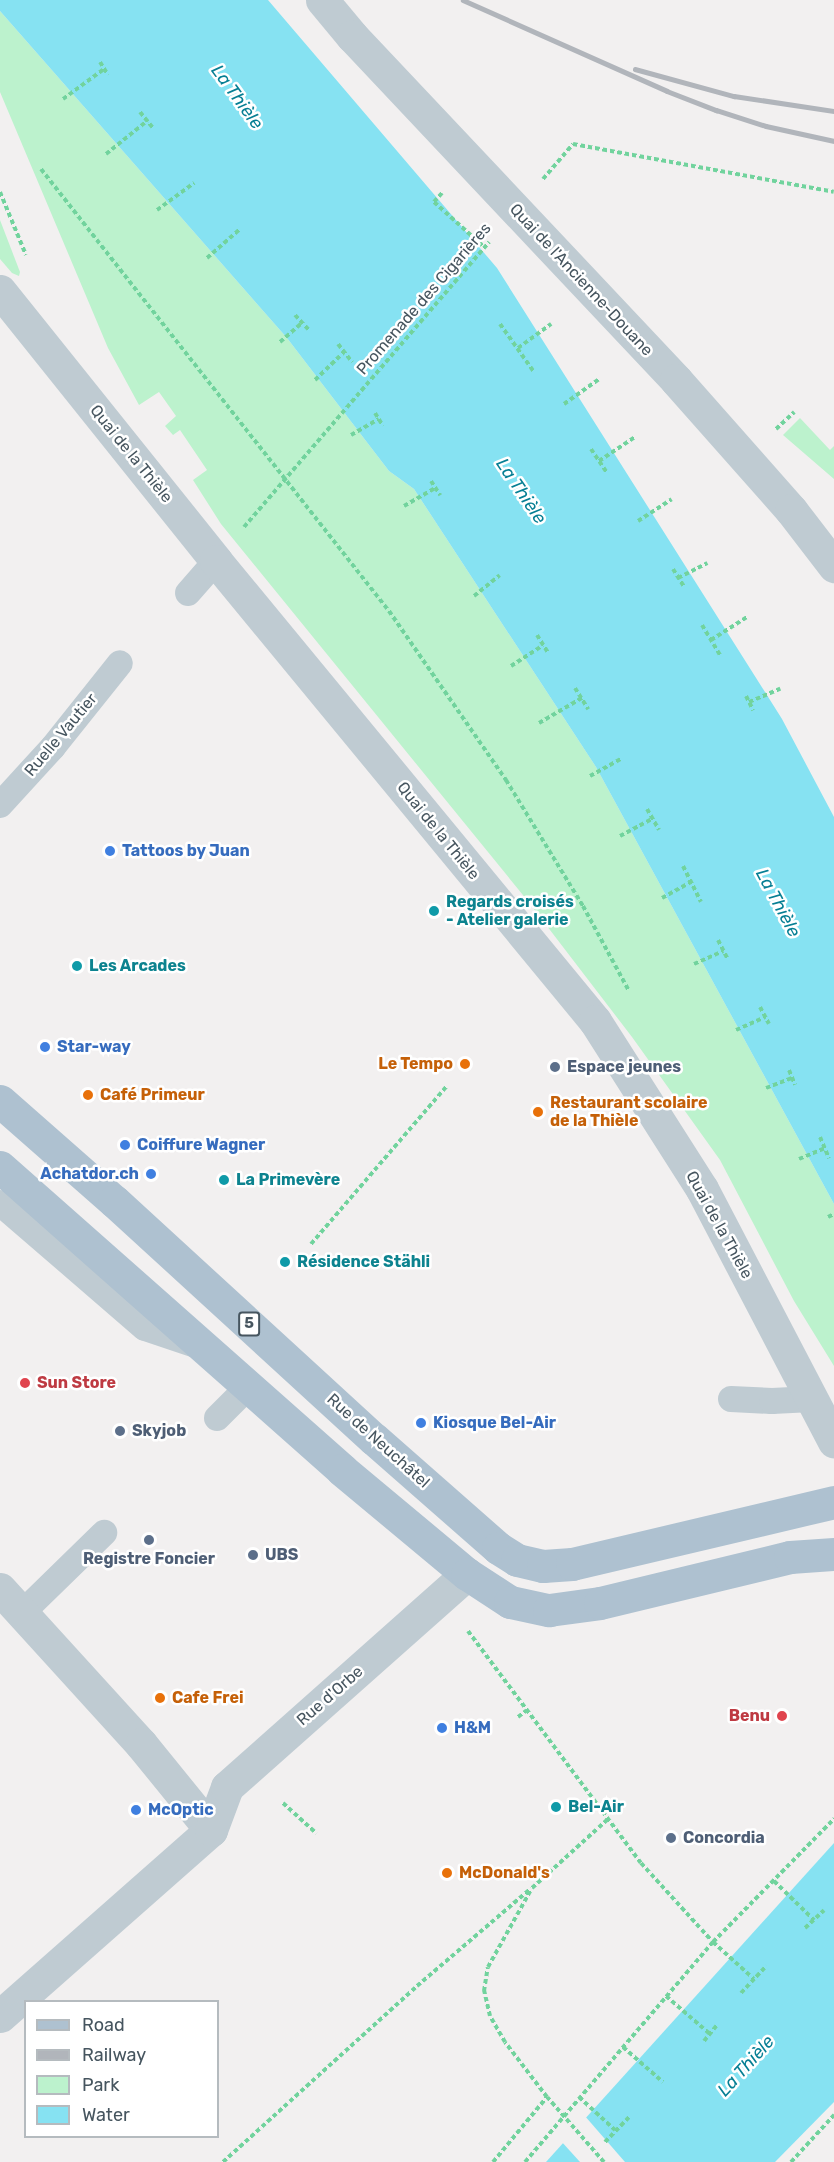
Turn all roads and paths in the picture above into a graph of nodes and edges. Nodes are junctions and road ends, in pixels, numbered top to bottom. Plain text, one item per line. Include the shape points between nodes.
1 (321, 0) edge
2 (100, 62) dead end
3 (104, 69) junction
4 (108, 75) dead end
5 (63, 99) dead end
6 (140, 112) dead end
7 (147, 121) junction
8 (154, 129) dead end
9 (106, 154) dead end
10 (41, 169) dead end
11 (194, 183) dead end
12 (449, 186) dead end
13 (536, 188) dead end
14 (834, 192) edge
15 (157, 210) dead end
16 (240, 229) dead end
17 (492, 239) dead end
18 (484, 247) junction
19 (207, 258) dead end
20 (0, 291) edge
21 (295, 315) dead end
22 (303, 322) junction
23 (500, 324) dead end
24 (551, 324) dead end
25 (310, 331) dead end
26 (280, 342) dead end
27 (338, 344) dead end
28 (518, 348) junction
29 (344, 352) junction
30 (352, 362) dead end
31 (534, 372) dead end
32 (315, 380) dead end
33 (599, 380) dead end
34 (564, 404) dead end
35 (794, 412) dead end
36 (375, 413) dead end
37 (379, 419) junction
38 (383, 426) dead end
39 (771, 434) dead end
40 (351, 435) dead end
41 (635, 437) dead end
42 (591, 449) dead end
43 (599, 461) junction
44 (607, 473) dead end
45 (283, 479) junction
46 (430, 481) dead end
47 (435, 488) junction
48 (440, 495) dead end
49 (672, 499) dead end
50 (404, 506) dead end
51 (638, 521) dead end
52 (237, 535) dead end
53 (823, 535) edge
54 (216, 561) junction
55 (707, 563) dead end
56 (834, 566) edge
57 (673, 569) dead end
58 (500, 575) dead end
59 (678, 578) junction
60 (685, 588) dead end
61 (188, 593) dead end
62 (474, 596) dead end
63 (747, 617) dead end
64 (702, 625) dead end
65 (537, 635) dead end
66 (711, 640) junction
67 (543, 645) junction
68 (549, 654) dead end
69 (721, 657) dead end
70 (120, 663) dead end
71 (511, 666) dead end
72 (575, 688) dead end
73 (780, 689) dead end
74 (747, 696) dead end
75 (582, 698) junction
76 (749, 702) junction
77 (588, 709) dead end
78 (753, 710) dead end
79 (539, 723) dead end
80 (621, 759) dead end
81 (590, 776) dead end
82 (0, 805) edge
83 (647, 809) dead end
84 (652, 819) junction
85 (659, 830) dead end
86 (620, 836) dead end
87 (683, 866) dead end
88 (691, 882) junction
89 (662, 898) dead end
90 (701, 902) dead end
91 (718, 940) dead end
92 (723, 951) junction
93 (728, 960) dead end
94 (693, 964) dead end
95 (633, 997) dead end
96 (760, 1007) dead end
97 (765, 1017) junction
98 (769, 1024) dead end
99 (735, 1030) dead end
100 (789, 1070) dead end
101 (792, 1078) junction
102 (795, 1085) dead end
103 (447, 1086) dead end
104 (766, 1088) dead end
105 (0, 1101) edge
106 (820, 1137) dead end
107 (825, 1148) junction
108 (829, 1158) dead end
109 (799, 1159) dead end
110 (0, 1167) edge
111 (0, 1203) edge
112 (834, 1214) edge
113 (828, 1217) dead end
114 (311, 1244) dead end
115 (205, 1347) junction
116 (250, 1385) junction
117 (812, 1399) junction
118 (731, 1400) dead end
119 (217, 1418) dead end
120 (834, 1442) edge
121 (834, 1502) edge
122 (104, 1533) dead end
123 (498, 1548) junction
124 (834, 1554) edge
125 (467, 1574) junction
126 (0, 1589) edge
127 (22, 1613) junction
128 (468, 1631) dead end
129 (527, 1710) junction
130 (518, 1718) dead end
131 (283, 1803) dead end
132 (608, 1819) junction
133 (834, 1819) edge
134 (211, 1830) junction
135 (316, 1833) dead end
136 (774, 1881) junction
137 (532, 1888) junction
138 (824, 1910) dead end
139 (814, 1920) junction
140 (805, 1928) dead end
141 (713, 1942) junction
142 (766, 1966) dead end
143 (754, 1979) junction
144 (741, 1993) dead end
145 (666, 1996) junction
146 (0, 2016) edge
147 (717, 2025) dead end
148 (710, 2034) junction
149 (704, 2041) dead end
150 (622, 2047) junction
151 (663, 2082) dead end
152 (547, 2097) junction
153 (579, 2097) junction
154 (631, 2115) dead end
155 (834, 2115) edge
156 (615, 2130) junction
157 (605, 2142) dead end
158 (223, 2162) edge
159 (493, 2162) edge
160 (525, 2162) edge
161 (604, 2162) edge
162 (791, 2162) edge

1 - 53 street, Quai de l'Ancienne-Douane
2 - 3 path
3 - 4 path
3 - 5 path
6 - 7 path
7 - 8 path
7 - 9 path
10 - 45 path
11 - 15 path
12 - 18 path via 434,202
13 - 14 path via 573,144
16 - 19 path
17 - 18 path, Promenade des Cigarières
18 - 45 path, Promenade des Cigarières
20 - 54 street, Quai de la Thièle
21 - 22 path
22 - 25 path
22 - 26 path
23 - 28 path
24 - 28 path
27 - 29 path
28 - 31 path
29 - 30 path
29 - 32 path
33 - 34 path
35 - 39 path
36 - 37 path
37 - 38 path
37 - 40 path
41 - 43 path
42 - 43 path
43 - 44 path
45 - 52 path, Promenade des Cigarières
45 - 95 path via 389,611 506,780
46 - 47 path
47 - 48 path
47 - 50 path
49 - 51 path
53 - 56 street, Quai de l'Ancienne-Douane
54 - 61 lane
54 - 117 street, Quai de la Thièle via 595,1021 702,1189
55 - 59 path
57 - 59 path
58 - 62 path
59 - 60 path
63 - 66 path
64 - 66 path
65 - 67 path
66 - 69 path
67 - 68 path
67 - 71 path
70 - 82 lane, Ruelle Vautier via 60,754
72 - 75 path
73 - 76 path
74 - 76 path
75 - 77 path
75 - 79 path
76 - 78 path
80 - 81 path
83 - 84 path
84 - 85 path
84 - 86 path
87 - 88 path
88 - 89 path
88 - 90 path
91 - 92 path
92 - 93 path
92 - 94 path
96 - 97 path
97 - 98 path
97 - 99 path
100 - 101 path
101 - 102 path
101 - 104 path
103 - 114 path
105 - 123 main road, Rue de Neuchâtel / 5
106 - 107 path
107 - 108 path
107 - 109 path
110 - 115 main road
111 - 115 lane via 145,1328
112 - 113 path
115 - 116 main road
116 - 119 lane
116 - 125 main road via 342,1470
117 - 118 lane
117 - 120 street, Quai de la Thièle
121 - 123 main road, Rue de Neuchâtel / 5 via 572,1564 543,1566 517,1560
122 - 127 lane
123 - 125 main road
124 - 125 main road via 790,1557 600,1603 549,1610 510,1602
125 - 134 street, Rue d'Orbe via 227,1786
126 - 127 street
127 - 134 street via 141,1744
128 - 129 path
129 - 130 path
129 - 132 path
131 - 135 path
132 - 137 path
132 - 141 path via 641,1863
133 - 136 path
134 - 146 street, Rue d'Orbe
136 - 139 path
136 - 141 path
137 - 152 path via 488,1967 484,1991 490,2016 505,2042
137 - 158 path
138 - 139 path
139 - 140 path
141 - 143 path
141 - 145 path
142 - 143 path
143 - 144 path
145 - 148 path
145 - 150 path
147 - 148 path
148 - 149 path
150 - 151 path
150 - 153 path
152 - 159 path
152 - 161 path
153 - 156 path
153 - 160 path
154 - 156 path
155 - 162 path
156 - 157 path

